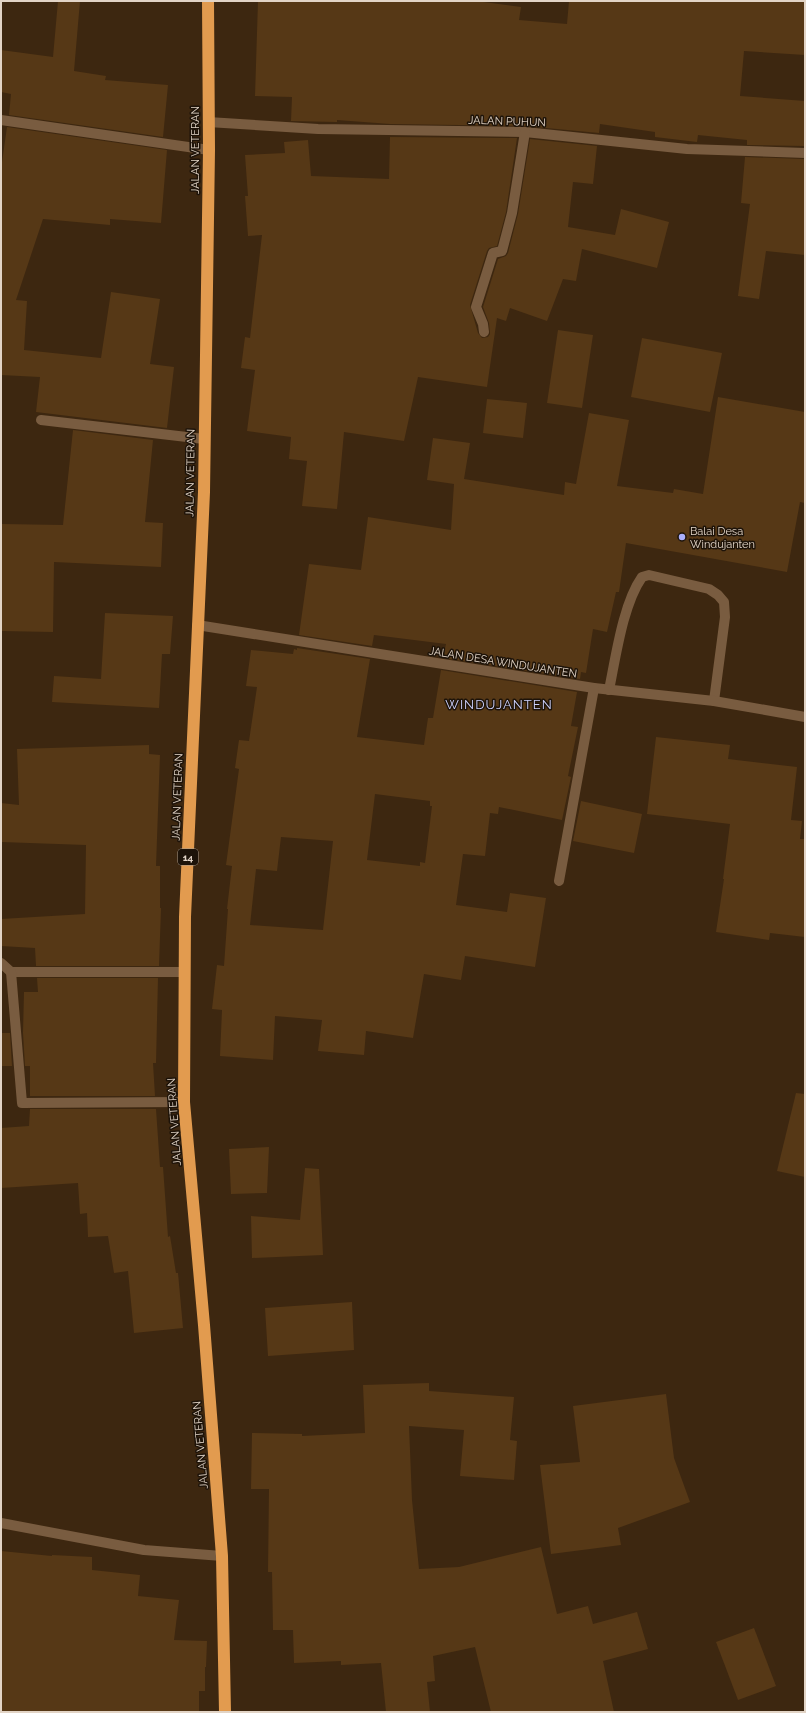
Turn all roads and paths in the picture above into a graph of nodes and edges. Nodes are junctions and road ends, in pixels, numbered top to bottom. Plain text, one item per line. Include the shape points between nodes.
1 (208, 1) edge
2 (1, 120) edge
3 (208, 122) junction
4 (525, 132) junction
5 (208, 150) junction
6 (805, 153) edge
7 (484, 332) dead end
8 (41, 420) dead end
9 (204, 439) junction
10 (197, 625) junction
11 (594, 688) junction
12 (609, 690) junction
13 (714, 701) junction
14 (805, 717) edge
15 (559, 881) dead end
16 (1, 964) edge
17 (11, 972) junction
18 (184, 972) junction
19 (184, 1102) junction
20 (1, 1523) edge
21 (222, 1556) junction
22 (225, 1712) edge

1 - 3 highway, JALAN VETERAN / 14
2 - 5 street
3 - 4 street, JALAN PUHUN via 318,129
3 - 5 highway, JALAN VETERAN / 14
4 - 6 street, JALAN PUHUN via 687,149
4 - 7 street via 512,213 502,251 493,253 476,307
5 - 9 highway, JALAN VETERAN / 14
8 - 9 street
9 - 10 highway, JALAN VETERAN / 14
10 - 11 street, JALAN DESA WINDUJANTEN
10 - 18 highway, JALAN VETERAN / 14
11 - 12 street, JALAN DESA WINDUJANTEN
11 - 15 street
12 - 13 street, JALAN DESA WINDUJANTEN
12 - 13 street via 628,605 642,576 649,575 709,589 724,602 725,617
13 - 14 street, JALAN DESA WINDUJANTEN
16 - 17 street
17 - 18 street
17 - 19 street via 22,1104
18 - 19 highway, JALAN VETERAN / 14
19 - 21 highway, JALAN VETERAN / 14
20 - 21 street via 144,1550
21 - 22 highway, JALAN VETERAN / 14

